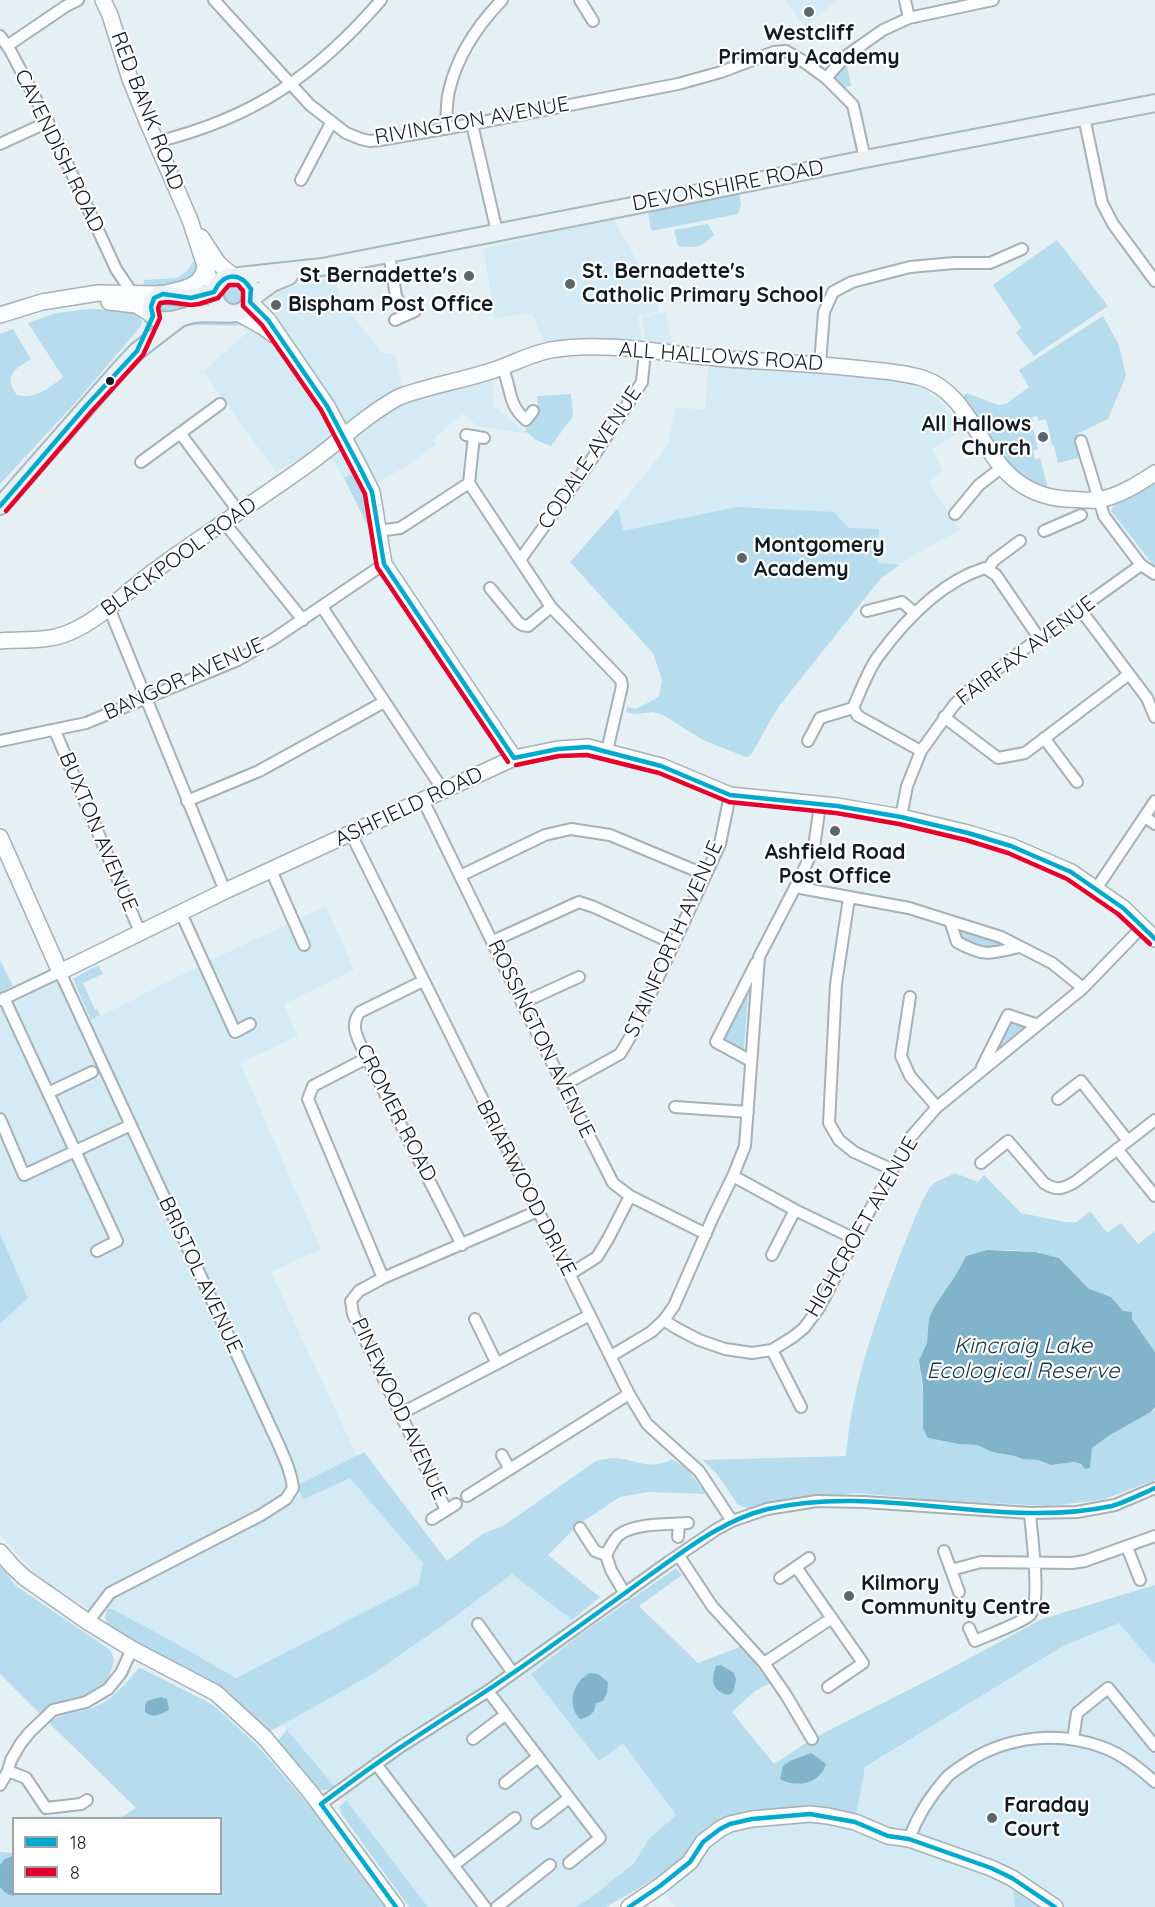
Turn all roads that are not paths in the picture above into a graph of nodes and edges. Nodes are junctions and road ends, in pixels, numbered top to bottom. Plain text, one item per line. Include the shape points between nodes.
1 (78, 0) edge
2 (214, 0) edge
3 (381, 0) edge
4 (502, 0) edge
5 (580, 0) edge
6 (905, 0) edge
7 (993, 0) edge
8 (105, 1) edge
9 (909, 18) junction
10 (594, 21) dead end
11 (0, 36) edge
12 (9, 48) junction
13 (0, 56) edge
14 (826, 78) junction
15 (290, 85) junction
16 (1155, 103) edge
17 (1084, 117) junction
18 (48, 122) junction
19 (331, 123) junction
20 (472, 124) junction
21 (446, 128) junction
22 (156, 142) junction
23 (0, 144) edge
24 (865, 159) junction
25 (300, 180) dead end
26 (190, 222) junction
27 (497, 232) junction
28 (1022, 249) dead end
29 (388, 254) junction
30 (205, 267) junction
31 (116, 269) junction
32 (300, 270) junction
33 (236, 276) junction
34 (1155, 281) edge
35 (215, 290) junction
36 (107, 292) junction
37 (132, 293) junction
38 (161, 294) junction
39 (74, 297) junction
40 (243, 307) junction
41 (0, 315) edge
42 (152, 315) junction
43 (405, 315) dead end
44 (181, 318) junction
45 (137, 351) junction
46 (645, 351) junction
47 (820, 364) junction
48 (502, 367) junction
49 (220, 405) dead end
50 (533, 411) dead end
51 (180, 433) junction
52 (342, 436) junction
53 (475, 436) dead end
54 (1081, 441) dead end
55 (142, 462) dead end
56 (1001, 468) junction
57 (1155, 474) edge
58 (469, 483) junction
59 (1066, 499) junction
60 (1098, 500) junction
61 (0, 506) edge
62 (956, 507) dead end
63 (239, 512) junction
64 (1081, 515) dead end
65 (223, 521) junction
66 (1066, 521) junction
67 (378, 531) junction
68 (1044, 531) dead end
69 (1016, 541) dead end
70 (519, 560) junction
71 (384, 564) junction
72 (1141, 565) junction
73 (988, 570) junction
74 (1155, 574) edge
75 (490, 588) dead end
76 (322, 607) junction
77 (551, 607) junction
78 (109, 608) junction
79 (1080, 609) junction
80 (867, 611) dead end
81 (915, 613) junction
82 (303, 620) junction
83 (1039, 638) junction
84 (0, 641) edge
85 (1128, 675) junction
86 (146, 699) junction
87 (384, 702) junction
88 (853, 708) junction
89 (944, 717) junction
90 (1155, 717) edge
91 (55, 731) junction
92 (1044, 738) junction
93 (0, 741) edge
94 (808, 741) dead end
95 (608, 751) junction
96 (921, 751) junction
97 (514, 758) junction
98 (1077, 782) dead end
99 (442, 790) junction
100 (730, 795) junction
101 (423, 800) junction
102 (187, 801) junction
103 (1155, 801) edge
104 (820, 804) junction
105 (901, 817) junction
106 (1144, 817) junction
107 (1155, 824) edge
108 (351, 834) junction
109 (0, 837) edge
110 (271, 870) junction
111 (706, 874) junction
112 (459, 876) junction
113 (795, 887) junction
114 (1096, 889) junction
115 (225, 891) junction
116 (849, 898) junction
117 (181, 913) junction
118 (950, 921) junction
119 (1143, 926) junction
120 (140, 932) junction
121 (1155, 939) edge
122 (493, 941) junction
123 (674, 944) junction
124 (304, 945) dead end
125 (1018, 947) junction
126 (759, 957) junction
127 (60, 972) junction
128 (423, 981) junction
129 (575, 982) dead end
130 (1083, 988) junction
131 (910, 997) dead end
132 (2, 999) edge
133 (522, 1003) junction
134 (250, 1024) dead end
135 (1038, 1025) junction
136 (367, 1058) junction
137 (751, 1061) junction
138 (981, 1071) junction
139 (92, 1072) dead end
140 (564, 1085) junction
141 (48, 1093) junction
142 (1058, 1099) dead end
143 (675, 1107) dead end
144 (937, 1107) junction
145 (748, 1112) junction
146 (0, 1119) edge
147 (1155, 1120) edge
148 (131, 1125) junction
149 (1128, 1141) junction
150 (1117, 1149) junction
151 (75, 1151) junction
152 (981, 1163) dead end
153 (891, 1169) junction
154 (733, 1176) junction
155 (630, 1196) junction
156 (1155, 1196) edge
157 (795, 1210) junction
158 (538, 1211) junction
159 (706, 1234) junction
160 (855, 1239) junction
161 (462, 1245) junction
162 (97, 1251) dead end
163 (772, 1255) dead end
164 (570, 1274) junction
165 (384, 1278) junction
166 (590, 1315) junction
167 (475, 1319) dead end
168 (664, 1320) junction
169 (772, 1350) junction
170 (611, 1356) junction
171 (496, 1362) junction
172 (628, 1394) junction
173 (801, 1407) dead end
174 (400, 1414) junction
175 (502, 1455) dead end
176 (509, 1468) junction
177 (1155, 1488) edge
178 (467, 1496) dead end
179 (456, 1504) dead end
180 (446, 1510) junction
181 (1030, 1513) junction
182 (432, 1519) dead end
183 (732, 1521) junction
184 (580, 1528) dead end
185 (1155, 1536) edge
186 (678, 1537) dead end
187 (1127, 1547) junction
188 (944, 1551) dead end
189 (0, 1552) edge
190 (606, 1555) junction
191 (679, 1556) junction
192 (809, 1558) dead end
193 (1033, 1561) junction
194 (796, 1567) junction
195 (951, 1570) junction
196 (780, 1578) dead end
197 (1140, 1580) dead end
198 (959, 1592) dead end
199 (625, 1594) junction
200 (832, 1618) junction
201 (88, 1622) junction
202 (478, 1624) dead end
203 (969, 1628) dead end
204 (132, 1649) junction
205 (764, 1663) junction
206 (513, 1673) junction
207 (828, 1687) dead end
208 (488, 1691) junction
209 (506, 1715) junction
210 (801, 1721) junction
211 (791, 1728) dead end
212 (473, 1739) dead end
213 (812, 1739) dead end
214 (1073, 1739) junction
215 (1155, 1746) edge
216 (538, 1757) junction
217 (376, 1764) junction
218 (8, 1771) junction
219 (1155, 1782) edge
220 (505, 1783) dead end
221 (0, 1785) edge
222 (569, 1798) junction
223 (87, 1800) dead end
224 (321, 1804) junction
225 (515, 1818) dead end
226 (537, 1822) dead end
227 (909, 1839) junction
228 (569, 1863) dead end
229 (454, 1865) junction
230 (550, 1865) dead end
231 (396, 1907) edge
232 (485, 1907) edge
233 (497, 1907) edge
234 (629, 1907) edge
235 (1055, 1907) edge

1 - 12 street
2 - 15 street, RIVINGTON AVENUE
3 - 15 street via 325,58
4 - 21 street via 478,27 461,57 449,92
5 - 10 street
6 - 9 street
7 - 9 street
8 - 22 street, RED BANK ROAD via 130,79
9 - 14 street via 863,43
11 - 12 street, CAVENDISH ROAD
12 - 13 street
12 - 18 street, CAVENDISH ROAD
14 - 20 street, RIVINGTON AVENUE via 786,51 774,52 678,84
14 - 24 street via 853,105
15 - 19 street, RIVINGTON AVENUE
15 - 22 street via 236,115
16 - 17 main road, DEVONSHIRE ROAD
17 - 24 main road, DEVONSHIRE ROAD
17 - 34 street via 1102,203
18 - 23 street
18 - 31 street, CAVENDISH ROAD
19 - 21 street, RIVINGTON AVENUE via 370,141
19 - 25 street
20 - 21 street, RIVINGTON AVENUE
20 - 27 street
22 - 26 street, RED BANK ROAD
24 - 27 main road, DEVONSHIRE ROAD
26 - 30 street, RED BANK ROAD
26 - 33 street, RED BANK ROAD via 218,263
27 - 29 main road, DEVONSHIRE ROAD
28 - 47 street via 992,269 954,263 910,267 852,282 833,292 824,312
29 - 32 main road, DEVONSHIRE ROAD
29 - 43 street via 396,296
30 - 35 street, RED BANK ROAD
30 - 38 street via 196,284
31 - 36 street via 116,282
31 - 37 street, CAVENDISH ROAD
32 - 33 main road, DEVONSHIRE ROAD
32 - 40 main road, DEVONSHIRE ROAD via 272,283
33 - 35 main road via 224,278
33 - 40 main road via 249,285
35 - 38 main road via 189,298
35 - 40 main road via 217,305 224,311
36 - 37 street
36 - 39 street
37 - 38 street
38 - 42 main road via 152,302
39 - 41 street
39 - 42 street via 136,305
40 - 44 main road
40 - 52 street via 268,320 327,406
42 - 44 main road via 163,320
42 - 45 main road
44 - 45 main road
45 - 61 main road
46 - 47 street, ALL HALLOWS ROAD
46 - 48 street, ALL HALLOWS ROAD via 596,347 551,350
46 - 70 street, CODALE AVENUE via 642,382
47 - 56 street, ALL HALLOWS ROAD via 904,374 939,386 956,400
48 - 50 street via 514,408 526,420
48 - 52 street, ALL HALLOWS ROAD via 399,397
49 - 51 street
51 - 55 street
51 - 63 street
52 - 63 street, BLACKPOOL ROAD
52 - 67 street via 372,492
53 - 58 street
54 - 60 street
56 - 59 street, ALL HALLOWS ROAD via 1038,493
56 - 62 street
57 - 60 street
58 - 67 street via 400,528
58 - 70 street
59 - 60 street, ALL HALLOWS ROAD
59 - 66 street
60 - 72 street via 1107,520
63 - 65 street, BLACKPOOL ROAD
64 - 66 street
65 - 78 street, BLACKPOOL ROAD
65 - 82 street
66 - 68 street
67 - 71 street
69 - 73 street
70 - 77 street
71 - 76 street, BANGOR AVENUE
71 - 97 street
72 - 74 street
72 - 79 street, FAIRFAX AVENUE
73 - 81 street via 970,573 946,587
73 - 83 street via 996,575
75 - 77 street via 522,625 528,626
76 - 82 street, BANGOR AVENUE
76 - 87 street
77 - 95 street via 621,680
78 - 84 street, BLACKPOOL ROAD via 80,627 50,639
78 - 86 street
79 - 83 street, FAIRFAX AVENUE
79 - 85 street
80 - 81 street via 902,602
81 - 88 street via 876,660
82 - 86 street, BANGOR AVENUE via 238,660
83 - 89 street, FAIRFAX AVENUE via 967,692
85 - 90 street via 1147,698
85 - 92 street
86 - 91 street, BANGOR AVENUE
86 - 102 street
87 - 99 street
87 - 102 street via 259,771
88 - 94 street via 820,718
88 - 96 street via 858,716
89 - 92 street via 998,758 1025,753
89 - 96 street, FAIRFAX AVENUE
91 - 93 street, BANGOR AVENUE
91 - 120 street, BUXTON AVENUE
92 - 98 street
95 - 97 street, ASHFIELD ROAD via 572,747
95 - 100 street, ASHFIELD ROAD via 661,766
96 - 105 street, FAIRFAX AVENUE via 907,786
97 - 99 street, ASHFIELD ROAD
99 - 101 street, ASHFIELD ROAD
100 - 104 street, ASHFIELD ROAD
100 - 111 street, STAINFORTH AVENUE via 720,844
101 - 108 street, ASHFIELD ROAD
101 - 112 street, ROSSINGTON AVENUE
102 - 115 street
103 - 106 street
104 - 105 street, ASHFIELD ROAD
104 - 113 street via 814,847
105 - 114 street, ASHFIELD ROAD via 1011,846 1071,872
106 - 107 street
106 - 114 street
108 - 110 street, ASHFIELD ROAD
108 - 128 street, BRIARWOOD DRIVE
109 - 127 street, BRISTOL AVENUE
110 - 115 street, ASHFIELD ROAD
110 - 124 street
111 - 112 street via 610,834 571,829 545,835
111 - 123 street, STAINFORTH AVENUE
112 - 122 street, ROSSINGTON AVENUE
113 - 116 street
113 - 126 street
114 - 119 street, ASHFIELD ROAD
115 - 117 street, ASHFIELD ROAD
116 - 118 street via 909,908
116 - 153 street via 836,984 829,1123 839,1140 854,1152
117 - 120 street, ASHFIELD ROAD
117 - 134 street via 235,1032
118 - 125 street via 1001,937
118 - 125 street via 957,942 974,951 987,955
119 - 121 street, ASHFIELD ROAD
119 - 130 street, HIGHCROFT AVENUE
120 - 127 street, ASHFIELD ROAD
122 - 123 street via 579,902
122 - 133 street, ROSSINGTON AVENUE
123 - 140 street, STAINFORTH AVENUE via 620,1054
125 - 130 street via 1052,963
126 - 137 street
126 - 137 street via 716,1042
127 - 132 street, ASHFIELD ROAD
127 - 148 street, BRISTOL AVENUE
128 - 136 street, CROMER ROAD via 360,1011 354,1018 353,1028
128 - 158 street, BRIARWOOD DRIVE
129 - 133 street
130 - 135 street, HIGHCROFT AVENUE
131 - 144 street via 901,1056 910,1076
132 - 141 street
133 - 140 street, ROSSINGTON AVENUE
135 - 138 street, HIGHCROFT AVENUE
135 - 138 street, HIGHCROFT AVENUE via 1008,1015
136 - 161 street, CROMER ROAD
136 - 165 street via 313,1086 308,1099
137 - 145 street
138 - 144 street, HIGHCROFT AVENUE
139 - 141 street
140 - 155 street, ROSSINGTON AVENUE via 613,1183
141 - 151 street
142 - 149 street via 1081,1081
143 - 145 street
144 - 153 street, HIGHCROFT AVENUE via 910,1138
145 - 154 street via 745,1146
146 - 151 street via 24,1175
147 - 149 street
148 - 151 street
148 - 201 street, BRISTOL AVENUE via 288,1467 293,1488 285,1499 261,1515 110,1593
149 - 150 street
150 - 152 street via 1063,1189 1044,1183 1008,1141
150 - 156 street
151 - 162 street via 117,1241
153 - 160 street, HIGHCROFT AVENUE
154 - 157 street
154 - 159 street
155 - 159 street, ROSSINGTON AVENUE
155 - 164 street via 597,1257
157 - 160 street
157 - 163 street
158 - 161 street, PINEWOOD AVENUE
158 - 164 street, BRIARWOOD DRIVE
159 - 168 street
160 - 169 street, HIGHCROFT AVENUE via 819,1308 804,1328
161 - 165 street, PINEWOOD AVENUE
164 - 166 street, BRIARWOOD DRIVE
165 - 174 street, PINEWOOD AVENUE via 359,1291 351,1301 353,1314
166 - 170 street, BRIARWOOD DRIVE
166 - 171 street
167 - 171 street
168 - 169 street via 699,1340 725,1349 752,1353
168 - 170 street
169 - 173 street
170 - 172 street, BRIARWOOD DRIVE
171 - 174 street
172 - 176 street
172 - 183 street, BRIARWOOD DRIVE via 647,1424 699,1471
174 - 180 street, PINEWOOD AVENUE
175 - 176 street
176 - 178 street
177 - 181 street via 1115,1505 1077,1512
179 - 180 street, PINEWOOD AVENUE
180 - 182 street, PINEWOOD AVENUE
181 - 183 street via 817,1501
181 - 193 street
183 - 191 street
184 - 190 street via 596,1551
185 - 187 street
186 - 190 street via 683,1523 651,1524 620,1534
187 - 193 street via 1072,1563
187 - 197 street
188 - 195 street
189 - 201 street via 25,1578
190 - 199 street
191 - 199 street
191 - 205 street via 712,1606
192 - 194 street
193 - 195 street via 981,1562
193 - 203 street via 1035,1605 1030,1615 975,1641
194 - 196 street
194 - 200 street
195 - 198 street
199 - 206 street
200 - 205 street
200 - 207 street via 862,1663
201 - 204 street
202 - 206 street
204 - 218 street via 108,1689 86,1702 53,1710 30,1732
204 - 224 street via 216,1693 265,1738
205 - 210 street
206 - 208 street
208 - 209 street
208 - 217 street
209 - 212 street
209 - 216 street
210 - 211 street
210 - 213 street
214 - 215 street via 1077,1713 1108,1688
214 - 219 street via 1116,1753
214 - 227 street via 1009,1742 977,1756 947,1778 916,1820
216 - 220 street
216 - 222 street
217 - 224 street
217 - 229 street
218 - 221 street
218 - 223 street via 26,1778 44,1812
222 - 226 street
222 - 228 street via 600,1838
224 - 231 street
225 - 229 street
227 - 234 street via 816,1814 741,1821 720,1829 703,1842 690,1863
227 - 235 street via 1003,1874
229 - 232 street
230 - 233 street

